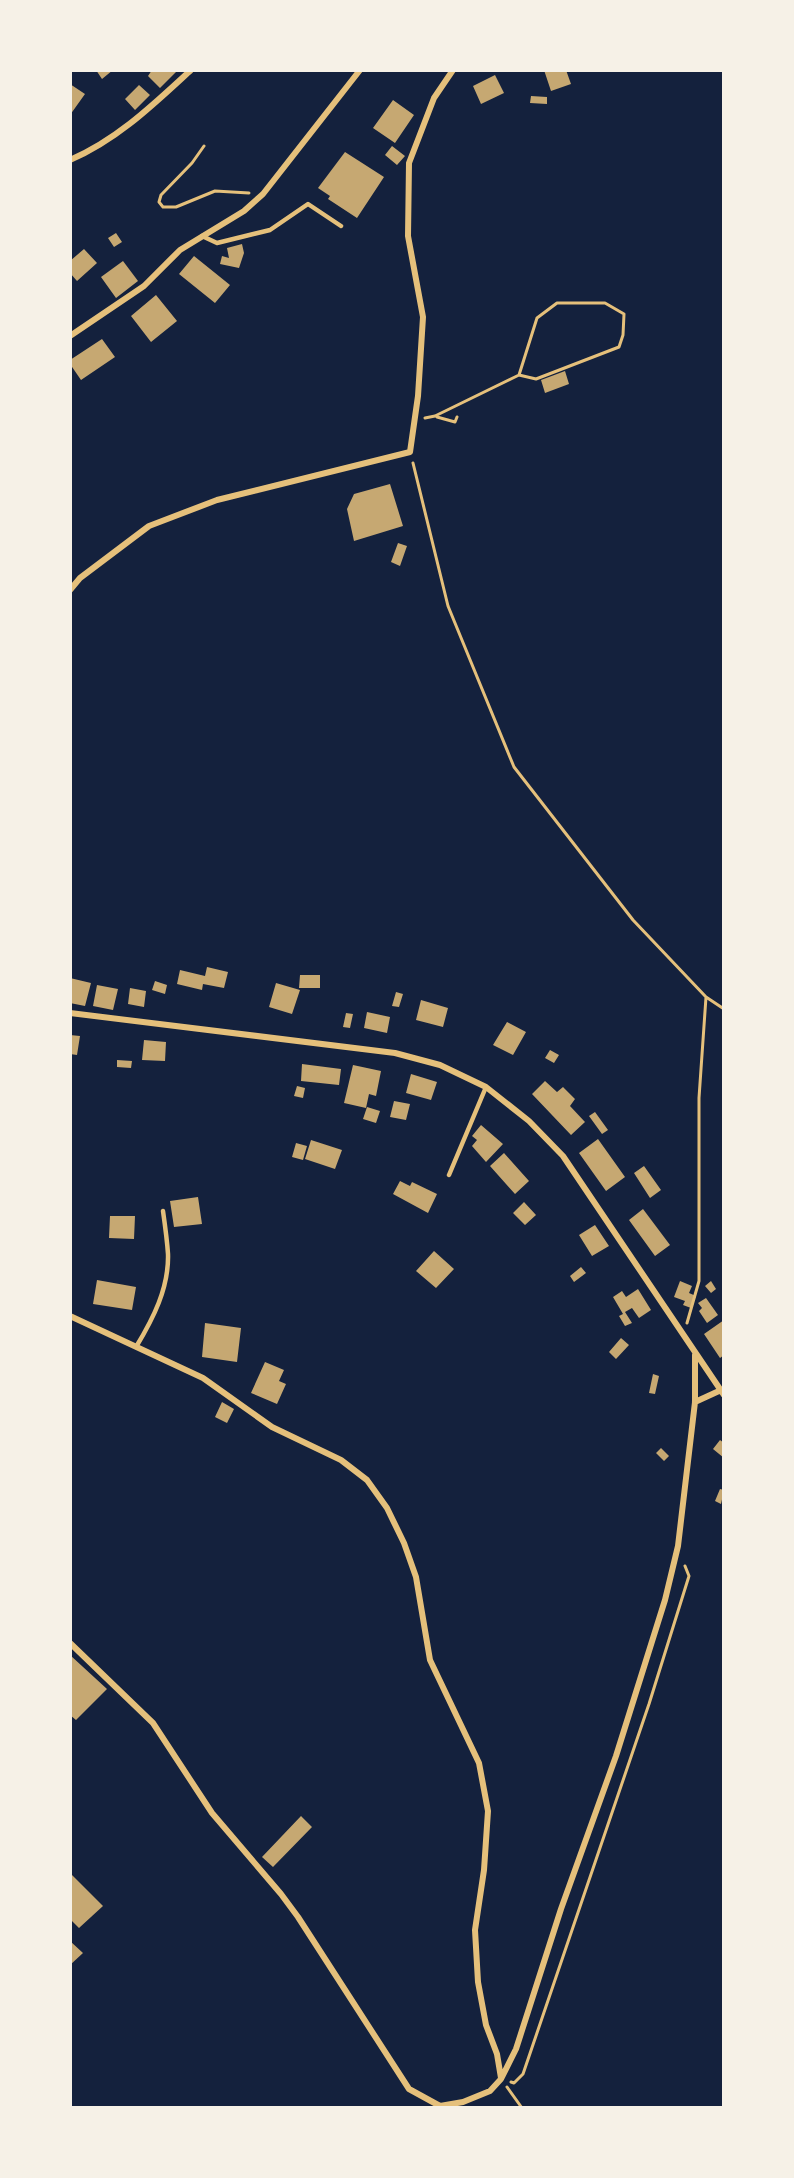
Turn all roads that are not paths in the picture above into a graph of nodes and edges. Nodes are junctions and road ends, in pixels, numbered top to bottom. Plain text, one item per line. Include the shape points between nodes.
1 (191, 70) edge
2 (360, 70) edge
3 (453, 70) edge
4 (70, 160) edge
5 (341, 226) dead end
6 (202, 236) junction
7 (70, 336) edge
8 (70, 590) edge
9 (70, 1013) edge
10 (486, 1087) junction
11 (449, 1175) dead end
12 (163, 1211) dead end
13 (70, 1316) edge
14 (136, 1347) junction
15 (695, 1355) junction
16 (721, 1393) edge
17 (694, 1402) junction
18 (70, 1643) edge
19 (501, 2079) junction
20 (438, 2107) edge

1 - 4 street via 114,136
2 - 6 street via 263,194 244,211
3 - 8 street via 434,98 410,163 408,236 423,317 411,452 217,500 149,526 80,578
5 - 6 lane via 308,204 270,230 217,243
6 - 7 street via 180,250 144,286
9 - 10 street via 395,1053 440,1065
10 - 11 lane
10 - 15 street via 529,1121 563,1156
12 - 14 lane via 168,1256 163,1292
13 - 14 street
14 - 19 street via 203,1378 272,1427 341,1460 367,1480 387,1508 416,1577 430,1660 479,1763 488,1811 475,1930 478,1982
15 - 16 street
15 - 17 street
16 - 17 street
17 - 19 street via 678,1546 648,1659 516,2049
18 - 20 street via 153,1723 212,1813 298,1917 409,2089
19 - 20 street via 490,2091

